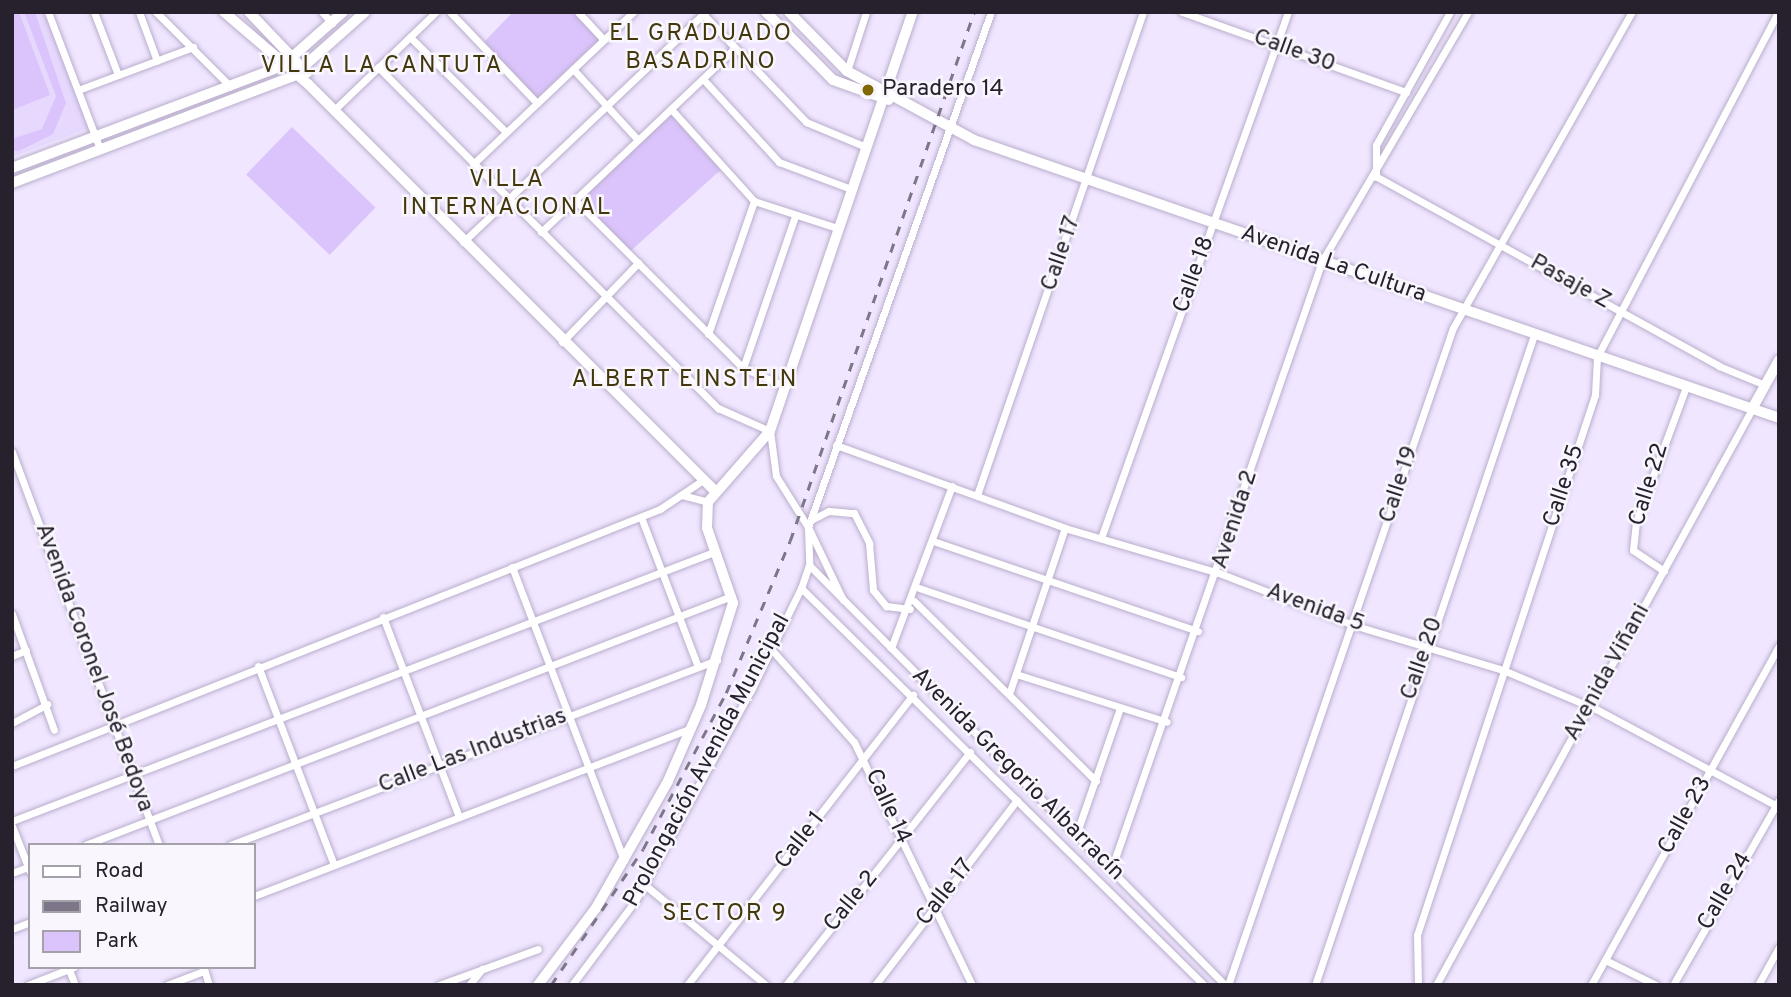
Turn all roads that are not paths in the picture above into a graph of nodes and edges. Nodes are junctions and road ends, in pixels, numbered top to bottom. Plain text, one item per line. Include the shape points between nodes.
1 (48, 12) edge
2 (94, 12) edge
3 (138, 12) edge
4 (156, 12) edge
5 (224, 12) edge
6 (249, 12) edge
7 (322, 12) edge
8 (343, 12) edge
9 (365, 12) edge
10 (436, 12) edge
11 (450, 12) edge
12 (578, 12) edge
13 (633, 12) edge
14 (766, 12) edge
15 (789, 12) edge
16 (855, 12) edge
17 (866, 12) edge
18 (913, 12) edge
19 (991, 12) edge
20 (1143, 12) edge
21 (1182, 12) edge
22 (1288, 12) edge
23 (1443, 12) edge
24 (1450, 12) edge
25 (1468, 12) edge
26 (1632, 12) edge
27 (1778, 12) edge
28 (703, 13) edge
29 (864, 21) junction
30 (332, 23) junction
31 (1444, 24) junction
32 (410, 37) junction
33 (604, 40) junction
34 (1276, 46) junction
35 (193, 47) junction
36 (735, 48) junction
37 (296, 57) junction
38 (157, 61) junction
39 (282, 66) junction
40 (1422, 66) junction
41 (378, 67) junction
42 (306, 68) junction
43 (573, 69) junction
44 (847, 71) junction
45 (118, 75) junction
46 (293, 76) junction
47 (703, 79) junction
48 (308, 84) junction
49 (230, 86) junction
50 (887, 89) junction
51 (1425, 89) junction
52 (78, 90) junction
53 (1406, 92) junction
54 (888, 101) junction
55 (537, 103) junction
56 (606, 105) junction
57 (671, 109) junction
58 (333, 111) junction
59 (947, 128) junction
60 (506, 132) junction
61 (95, 136) junction
62 (638, 140) junction
63 (866, 147) junction
64 (100, 149) junction
65 (473, 163) junction
66 (12, 168) edge
67 (1377, 177) junction
68 (1087, 181) junction
69 (12, 183) edge
70 (851, 189) junction
71 (507, 198) junction
72 (575, 200) junction
73 (754, 201) junction
74 (795, 216) junction
75 (1213, 225) junction
76 (837, 229) junction
77 (541, 232) junction
78 (463, 242) junction
79 (1501, 246) junction
80 (1322, 261) junction
81 (638, 263) junction
82 (606, 296) junction
83 (1461, 308) junction
84 (1621, 312) junction
85 (708, 334) junction
86 (1534, 335) junction
87 (562, 342) junction
88 (1597, 357) junction
89 (1779, 360) edge
90 (743, 368) junction
91 (1765, 385) junction
92 (785, 386) junction
93 (1686, 387) junction
94 (1752, 409) junction
95 (1779, 418) edge
96 (771, 431) junction
97 (836, 445) junction
98 (12, 452) edge
99 (700, 482) junction
100 (952, 486) junction
101 (714, 490) junction
102 (682, 495) junction
103 (977, 495) junction
104 (708, 502) junction
105 (641, 517) junction
106 (810, 523) junction
107 (1065, 528) junction
108 (1101, 538) junction
109 (933, 541) junction
110 (714, 552) junction
111 (809, 565) junction
112 (512, 567) junction
113 (662, 571) junction
114 (1664, 571) junction
115 (1219, 573) junction
116 (1048, 580) junction
117 (801, 588) junction
118 (919, 588) junction
119 (732, 596) junction
120 (843, 600) junction
121 (914, 601) junction
122 (910, 609) junction
123 (12, 614) edge
124 (679, 616) junction
125 (383, 618) junction
126 (533, 621) junction
127 (1353, 625) junction
128 (1033, 626) junction
129 (1198, 631) junction
130 (1426, 646) junction
131 (1779, 646) edge
132 (891, 648) junction
133 (771, 649) junction
134 (26, 650) junction
135 (12, 656) edge
136 (717, 660) junction
137 (258, 666) junction
138 (550, 666) junction
139 (698, 667) junction
140 (404, 670) junction
141 (1503, 670) junction
142 (1016, 674) junction
143 (1181, 677) junction
144 (1009, 694) junction
145 (913, 695) junction
146 (47, 704) junction
147 (1590, 707) junction
148 (1120, 708) junction
149 (421, 716) junction
150 (569, 716) junction
151 (278, 718) junction
152 (1167, 722) junction
153 (12, 723) edge
154 (114, 728) junction
155 (692, 728) junction
156 (54, 730) dead end
157 (970, 752) junction
158 (864, 760) junction
159 (296, 764) junction
160 (440, 765) junction
161 (12, 766) edge
162 (589, 767) junction
163 (1712, 771) junction
164 (132, 774) junction
165 (1096, 780) junction
166 (1017, 800) junction
167 (1778, 804) edge
168 (314, 813) junction
169 (459, 817) junction
170 (149, 820) junction
171 (12, 823) edge
172 (1076, 835) junction
173 (902, 839) junction
174 (90, 843) edge
175 (158, 843) edge
176 (235, 843) edge
177 (624, 861) junction
178 (28, 865) edge
179 (334, 865) junction
180 (1111, 870) junction
181 (645, 886) junction
182 (256, 895) edge
183 (935, 909) junction
184 (719, 945) junction
185 (1779, 947) edge
186 (538, 949) dead end
187 (1605, 960) junction
188 (68, 969) edge
189 (204, 969) edge
190 (482, 969) junction
191 (1200, 983) edge
192 (28, 985) edge
193 (167, 985) edge
194 (209, 985) edge
195 (439, 985) edge
196 (469, 985) edge
197 (538, 985) edge
198 (572, 985) edge
199 (687, 985) edge
200 (766, 985) edge
201 (786, 985) edge
202 (875, 985) edge
203 (972, 985) edge
204 (1227, 985) edge
205 (1315, 985) edge
206 (1418, 985) edge
207 (1436, 985) edge
208 (1591, 985) edge
209 (1656, 985) edge
210 (1673, 985) edge
211 (1758, 985) edge

1 - 52 street
2 - 45 street
3 - 38 street
4 - 35 street
5 - 39 street
6 - 37 street
7 - 30 street
8 - 30 street
9 - 42 street
10 - 32 street
11 - 55 street
12 - 33 street
13 - 33 street
14 - 54 street, Avenida La Cultura via 833,80
15 - 44 street
16 - 29 street
17 - 29 street
18 - 50 street
19 - 59 street
20 - 68 street, Calle 17
21 - 34 street, Calle 30
22 - 34 street, Calle 18
23 - 31 street
24 - 31 street
25 - 51 street, Avenida 2
26 - 79 street, Calle 19
27 - 84 street, Calle 35
28 - 36 street
28 - 56 street
29 - 44 street
30 - 37 street
31 - 40 street
32 - 41 street
32 - 60 street
33 - 43 street
34 - 53 street, Calle 30
34 - 75 street, Calle 18
35 - 38 street
35 - 49 street
36 - 47 street
36 - 63 street via 806,122
37 - 39 street
37 - 42 street
38 - 45 street
39 - 46 street
39 - 49 street
40 - 51 street
40 - 53 street
41 - 58 street
41 - 65 street
42 - 46 street
42 - 48 street
43 - 55 street
43 - 56 street
44 - 50 street
45 - 52 street
46 - 48 street
46 - 64 street
47 - 57 street
47 - 70 street via 779,162
48 - 58 street
49 - 61 street
50 - 54 street
51 - 67 street, Avenida 2
52 - 61 street
53 - 67 street via 1373,153
54 - 59 street, Avenida La Cultura
54 - 63 street
55 - 60 street
56 - 62 street
56 - 71 street
57 - 62 street
57 - 73 street
58 - 78 street
59 - 68 street, Avenida La Cultura
59 - 97 street
60 - 65 street
61 - 64 street
61 - 66 street
62 - 72 street
63 - 70 street
64 - 69 street
65 - 71 street
67 - 79 street, Pasaje Z
67 - 80 street, Avenida 2
68 - 75 street, Avenida La Cultura
68 - 103 street, Calle 17
70 - 76 street
71 - 77 street
71 - 78 street
72 - 77 street
72 - 81 street
73 - 74 street
73 - 85 street
74 - 76 street
74 - 90 street
75 - 80 street, Avenida La Cultura
75 - 108 street, Calle 18
76 - 92 street
77 - 82 street
78 - 87 street
79 - 83 street, Calle 19
79 - 84 street, Pasaje Z
80 - 83 street, Avenida La Cultura
80 - 115 street, Avenida 2
81 - 82 street
81 - 85 street
82 - 87 street
82 - 96 street via 718,408
83 - 86 street, Avenida La Cultura
83 - 127 street, Calle 19
84 - 88 street, Calle 35
84 - 91 street, Pasaje Z
85 - 90 street
86 - 88 street, Avenida La Cultura
86 - 130 street, Calle 20
87 - 99 street
88 - 93 street, Avenida La Cultura
88 - 141 street, Calle 35 via 1595,395
89 - 91 street, Avenida Viñani
90 - 92 street
91 - 94 street, Avenida Viñani
92 - 96 street
93 - 94 street, Avenida La Cultura
93 - 114 street, Calle 22 via 1636,522 1633,550
94 - 95 street, Avenida La Cultura
94 - 114 street, Avenida Viñani
96 - 101 street via 761,450
96 - 106 street via 776,476
97 - 100 street, Avenida 5
97 - 106 street
98 - 154 street, Avenida Coronel José Bedoya
99 - 101 street
99 - 102 street
100 - 103 street, Avenida 5
100 - 109 street
101 - 104 street
102 - 104 street
102 - 105 street
103 - 107 street, Avenida 5
104 - 110 street
105 - 112 street
105 - 113 street
106 - 111 street
106 - 120 street
106 - 122 street via 828,511 854,513 869,542 873,590 886,606
107 - 108 street, Avenida 5
107 - 116 street
108 - 115 street, Avenida 5
109 - 116 street
109 - 118 street
110 - 113 street
110 - 119 street
111 - 117 street, Prolongación Avenida Municipal
111 - 120 street, Avenida Gregorio Albarracín
112 - 125 street
112 - 126 street
113 - 124 street
113 - 126 street
114 - 147 street, Avenida Viñani
115 - 127 street, Avenida 5
115 - 129 street, Avenida 2
116 - 128 street
116 - 129 street
117 - 133 street, Prolongación Avenida Municipal
117 - 145 street, Avenida Gregorio Albarracín
118 - 121 street
118 - 128 street
119 - 124 street
119 - 136 street, Prolongación Avenida Municipal
120 - 132 street, Avenida Gregorio Albarracín
121 - 122 street
121 - 144 street
122 - 132 street
123 - 134 street
124 - 138 street
124 - 139 street
125 - 137 street
125 - 140 street
126 - 138 street
126 - 140 street
127 - 130 street, Avenida 5
127 - 204 street, Calle 19
128 - 142 street
128 - 143 street
129 - 143 street, Avenida 2
130 - 141 street, Avenida 5
130 - 205 street, Calle 20
131 - 163 street, Calle 23
132 - 172 street, Avenida Gregorio Albarracín
133 - 158 street, Calle 14
133 - 181 street, Prolongación Avenida Municipal
134 - 135 street
134 - 146 street
136 - 139 street, Calle Las Industrias
136 - 155 street, Prolongación Avenida Municipal
137 - 151 street
137 - 154 street
138 - 149 street
138 - 150 street
139 - 150 street, Calle Las Industrias
140 - 149 street
140 - 151 street
141 - 147 street, Avenida 5
141 - 206 street, Calle 35 via 1417,935
142 - 144 street
142 - 148 street
143 - 152 street, Avenida 2
144 - 165 street
145 - 157 street, Avenida Gregorio Albarracín
145 - 158 street, Calle 1
146 - 153 street
146 - 156 street
147 - 163 street, Avenida 5
147 - 207 street, Avenida Viñani
148 - 152 street
148 - 165 street
149 - 159 street
149 - 160 street
150 - 160 street, Calle Las Industrias
150 - 162 street
151 - 159 street
151 - 164 street
152 - 180 street, Avenida 2
154 - 161 street
154 - 164 street, Avenida Coronel José Bedoya
155 - 162 street
155 - 177 street, Prolongación Avenida Municipal
157 - 166 street, Avenida Gregorio Albarracín
157 - 173 street, Calle 2
158 - 173 street, Calle 14
158 - 184 street, Calle 1
159 - 168 street
159 - 170 street
160 - 168 street, Calle Las Industrias
160 - 169 street
162 - 169 street
162 - 177 street
163 - 167 street, Avenida 5
163 - 187 street, Calle 23
164 - 170 street, Avenida Coronel José Bedoya
164 - 171 street
165 - 172 street
166 - 183 street, Calle 17
166 - 191 street, Avenida Gregorio Albarracín
167 - 210 street, Calle 24
168 - 176 street, Calle Las Industrias
168 - 179 street
169 - 179 street
170 - 174 street
170 - 175 street, Avenida Coronel José Bedoya
171 - 178 street
172 - 180 street, Avenida Gregorio Albarracín
173 - 183 street, Calle 14
173 - 201 street, Calle 2
177 - 197 street, Prolongación Avenida Municipal
179 - 182 street
180 - 204 street, Avenida Gregorio Albarracín
181 - 184 street
181 - 198 street, Prolongación Avenida Municipal
183 - 202 street, Calle 17
183 - 203 street, Calle 14
184 - 199 street, Calle 1
184 - 200 street
185 - 211 street
186 - 190 street
187 - 208 street, Calle 23
187 - 209 street
188 - 192 street
189 - 193 street
189 - 194 street
190 - 195 street
190 - 196 street

